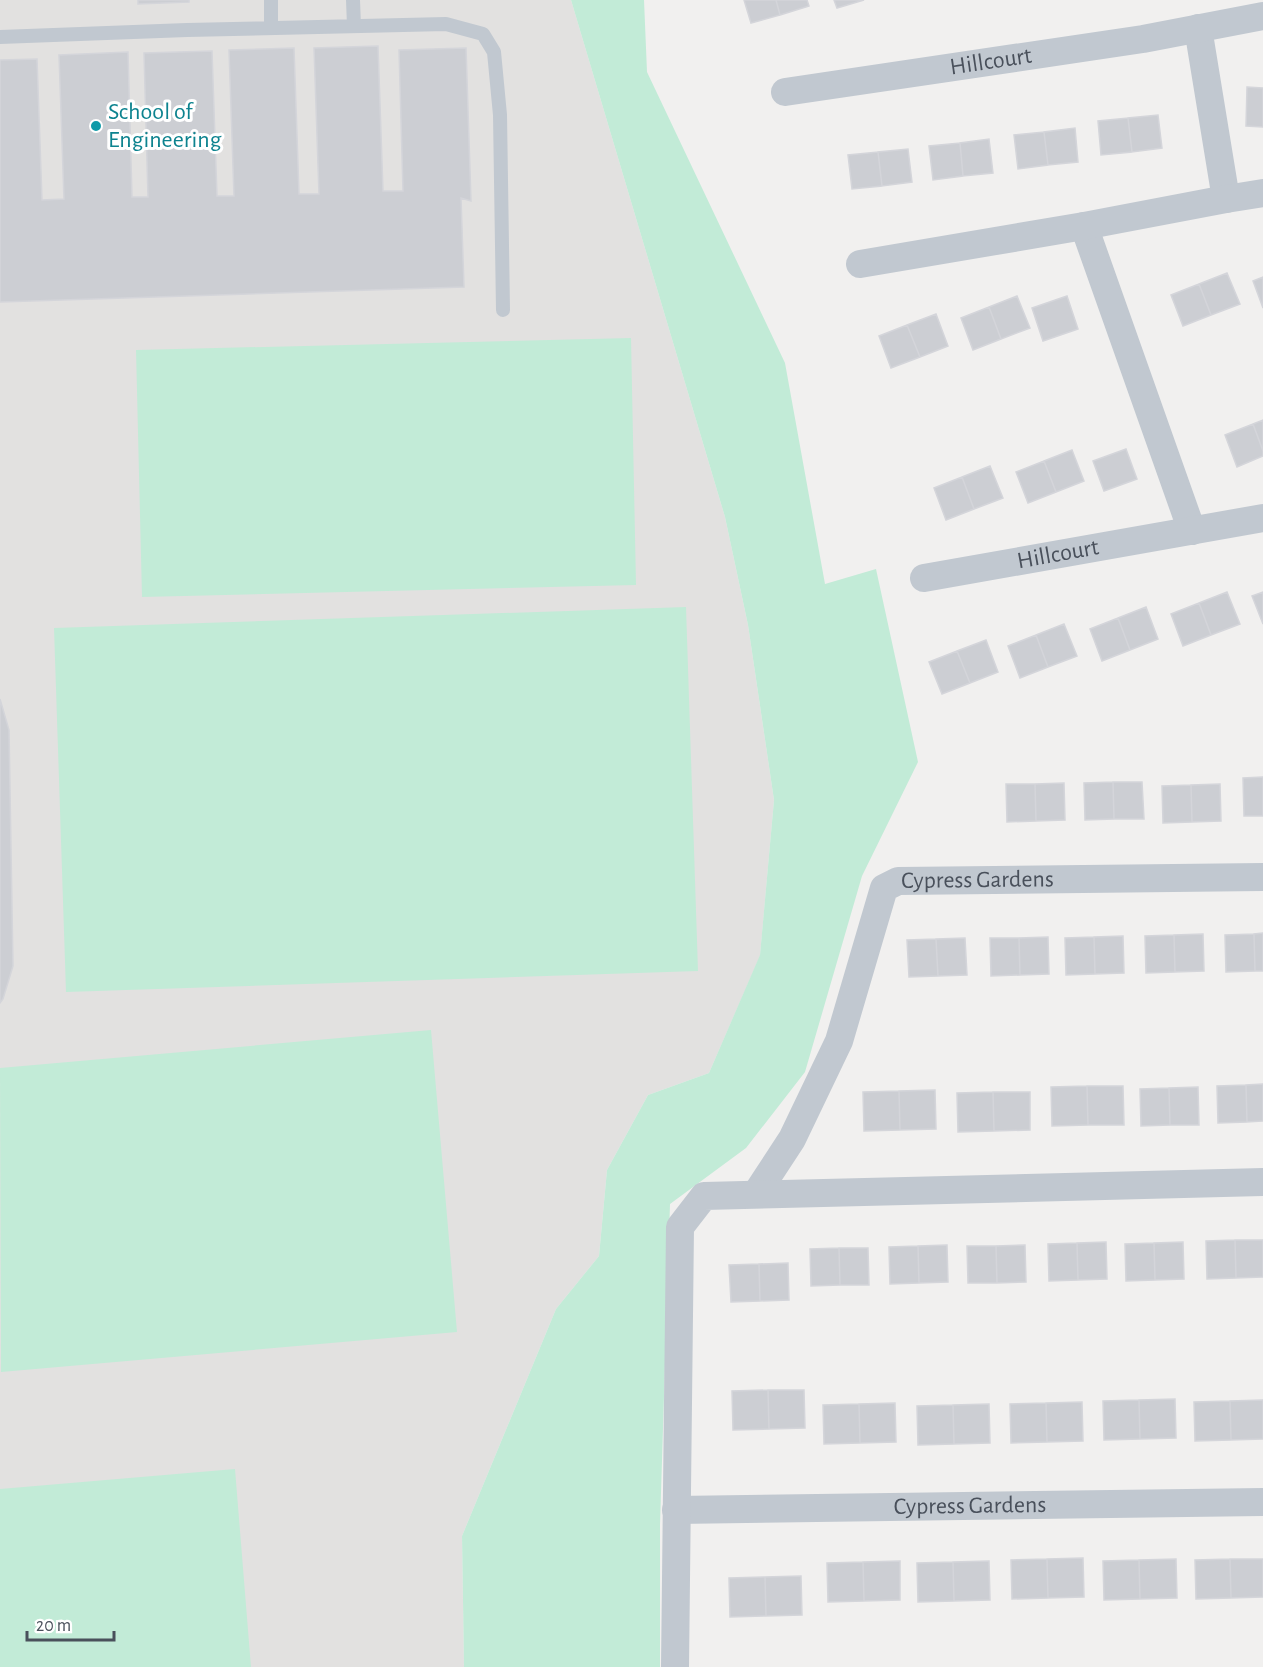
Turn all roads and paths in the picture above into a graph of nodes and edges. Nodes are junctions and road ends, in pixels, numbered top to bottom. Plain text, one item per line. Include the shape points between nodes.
1 (271, 0) edge
2 (353, 0) edge
3 (1263, 16) edge
4 (354, 26) junction
5 (271, 28) junction
6 (1198, 28) junction
7 (0, 38) edge
8 (785, 92) dead end
9 (1263, 193) edge
10 (1226, 199) junction
11 (1084, 226) junction
12 (860, 264) dead end
13 (503, 310) dead end
14 (1263, 518) edge
15 (1192, 531) junction
16 (924, 578) dead end
17 (1263, 877) edge
18 (1263, 1182) edge
19 (756, 1194) junction
20 (1263, 1502) edge
21 (676, 1510) junction
22 (675, 1667) edge

1 - 5 lane
2 - 4 lane
3 - 6 street, Hillcourt
4 - 5 lane
4 - 13 lane via 446,24 483,34 494,51 500,115
5 - 7 lane
6 - 8 street, Hillcourt
6 - 10 street
9 - 10 street
10 - 11 street
11 - 12 street
11 - 15 street
14 - 15 street, Hillcourt
15 - 16 street, Hillcourt
17 - 19 street, Cypress Gardens via 898,881 884,888 839,1041 792,1139
18 - 19 street
19 - 21 street via 704,1196 680,1227
20 - 21 street, Cypress Gardens
21 - 22 street

